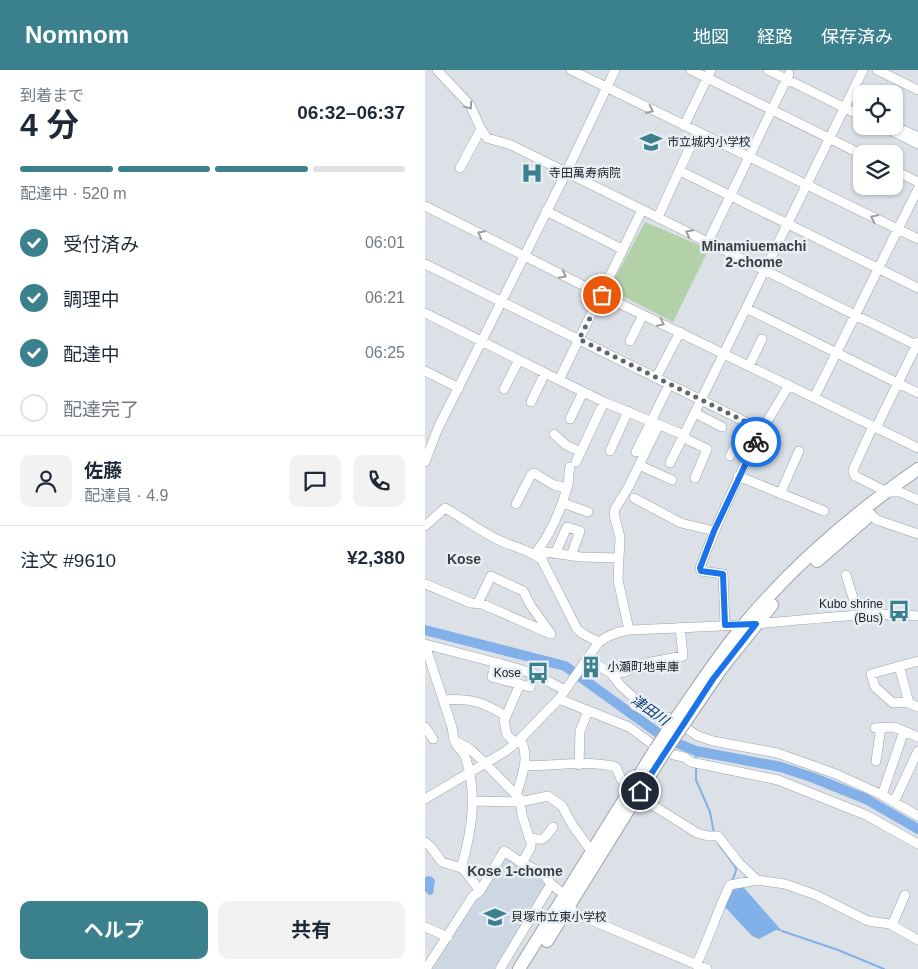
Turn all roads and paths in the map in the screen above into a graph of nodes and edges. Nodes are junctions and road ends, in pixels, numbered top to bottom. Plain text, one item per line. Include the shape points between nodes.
1 (437, 70) edge
2 (571, 70) edge
3 (615, 70) edge
4 (691, 70) edge
5 (768, 70) edge
6 (863, 70) edge
7 (877, 70) edge
8 (710, 74) edge
9 (788, 74) edge
10 (606, 88) junction
11 (918, 90) edge
12 (846, 105) junction
13 (853, 107) edge
14 (772, 110) junction
15 (853, 110) edge
16 (685, 126) junction
17 (481, 129) junction
18 (903, 130) edge
19 (697, 132) junction
20 (900, 135) edge
21 (918, 137) edge
22 (829, 139) junction
23 (918, 144) edge
24 (853, 150) edge
25 (748, 157) junction
26 (460, 168) dead end
27 (680, 171) junction
28 (566, 173) junction
29 (903, 174) edge
30 (918, 182) edge
31 (807, 185) junction
32 (918, 189) edge
33 (730, 196) junction
34 (425, 206) edge
35 (642, 210) junction
36 (546, 211) junction
37 (658, 217) junction
38 (787, 223) junction
39 (897, 229) junction
40 (918, 239) edge
41 (708, 242) junction
42 (622, 249) junction
43 (524, 256) junction
44 (425, 264) edge
45 (878, 268) junction
46 (764, 270) junction
47 (918, 288) edge
48 (602, 295) junction
49 (501, 302) junction
50 (746, 308) junction
51 (425, 313) edge
52 (643, 315) junction
53 (855, 315) junction
54 (680, 332) junction
55 (579, 339) junction
56 (762, 339) dead end
57 (481, 341) junction
58 (629, 341) dead end
59 (917, 344) edge
60 (723, 354) junction
61 (836, 354) junction
62 (519, 360) junction
63 (749, 366) junction
64 (425, 371) edge
65 (545, 373) junction
66 (655, 378) junction
67 (559, 380) junction
68 (898, 383) junction
69 (669, 385) junction
70 (789, 385) junction
71 (459, 388) junction
72 (504, 388) dead end
73 (583, 392) junction
74 (918, 393) edge
75 (814, 398) junction
76 (700, 401) junction
77 (531, 402) dead end
78 (604, 402) junction
79 (628, 411) junction
80 (695, 412) junction
81 (570, 419) dead end
82 (655, 422) junction
83 (747, 423) junction
84 (722, 427) dead end
85 (874, 427) junction
86 (762, 430) junction
87 (554, 434) dead end
88 (684, 435) junction
89 (918, 448) edge
90 (611, 451) dead end
91 (799, 451) dead end
92 (581, 452) junction
93 (636, 452) dead end
94 (730, 456) dead end
95 (425, 462) edge
96 (670, 463) dead end
97 (639, 465) junction
98 (918, 470) edge
99 (738, 476) junction
100 (695, 478) dead end
101 (918, 479) edge
102 (672, 480) dead end
103 (567, 488) junction
104 (887, 492) junction
105 (900, 492) junction
106 (780, 494) junction
107 (633, 498) dead end
108 (918, 500) edge
109 (563, 503) junction
110 (516, 504) dead end
111 (824, 511) dead end
112 (588, 512) dead end
113 (871, 515) junction
114 (425, 526) edge
115 (714, 531) junction
116 (918, 534) edge
117 (555, 554) junction
118 (538, 556) junction
119 (571, 556) junction
120 (619, 558) junction
121 (846, 575) dead end
122 (425, 584) edge
123 (478, 603) junction
124 (866, 616) junction
125 (918, 616) edge
126 (750, 624) junction
127 (725, 625) junction
128 (680, 627) junction
129 (629, 630) junction
130 (599, 642) junction
131 (425, 644) edge
132 (918, 661) edge
133 (496, 662) junction
134 (584, 663) junction
135 (899, 666) junction
136 (611, 673) junction
137 (534, 674) junction
138 (520, 684) junction
139 (565, 690) junction
140 (559, 699) junction
141 (443, 700) junction
142 (909, 703) junction
143 (918, 707) edge
144 (588, 711) junction
145 (506, 716) junction
146 (425, 727) edge
147 (904, 731) junction
148 (918, 737) edge
149 (433, 739) dead end
150 (455, 740) junction
151 (518, 741) junction
152 (918, 751) edge
153 (659, 752) junction
154 (876, 761) dead end
155 (485, 763) junction
156 (579, 765) junction
157 (525, 766) junction
158 (468, 773) junction
159 (624, 783) dead end
160 (882, 795) junction
161 (425, 798) edge
162 (518, 799) junction
163 (473, 801) junction
164 (646, 801) dead end
165 (894, 802) junction
166 (918, 816) edge
167 (553, 826) dead end
168 (529, 837) junction
169 (425, 842) edge
170 (918, 844) edge
171 (592, 852) junction
172 (523, 863) junction
173 (461, 868) junction
174 (757, 880) junction
175 (551, 884) junction
176 (480, 891) junction
177 (905, 895) dead end
178 (567, 901) junction
179 (892, 925) junction
180 (425, 927) edge
181 (448, 937) junction
182 (918, 939) edge
183 (697, 964) junction
184 (426, 969) edge
185 (500, 969) edge
186 (519, 969) edge
187 (529, 969) edge
188 (707, 969) edge

1 -> 17 street via 470,106
2 - 10 street
3 - 10 street
4 - 8 street
5 - 9 street
6 - 12 street
7 - 11 street
8 - 14 street
8 - 16 street
9 - 12 street
9 - 14 street
10 -> 16 street
10 - 28 street
12 - 13 street
12 - 15 street
12 - 22 street
14 - 22 street
14 - 25 street
16 - 19 street
17 - 26 street
17 - 28 street via 487,138 511,145
18 - 21 street
19 - 25 street
19 - 27 street
20 - 23 street
22 - 24 street
22 - 31 street
25 - 31 street
25 - 33 street
27 - 33 street
27 - 37 street
28 - 35 street
28 - 36 street
29 - 30 street
31 - 38 street
39 -> 31 street
32 - 39 street
33 - 38 street
33 - 41 street
43 -> 34 street
35 - 37 street
35 - 42 street
36 - 42 street
36 - 43 street
41 -> 37 street
38 - 45 street
38 - 46 street
39 - 40 street
39 - 45 street
41 - 46 street
42 - 48 street
43 -> 48 street
43 - 49 street
44 - 49 street
45 - 47 street
45 - 53 street
46 - 50 street
46 - 53 street
48 - 52 street
48 - 55 street
49 - 55 street
49 - 57 street
50 - 60 street
50 - 61 street
51 - 57 street
52 -> 54 street
52 - 58 street
53 - 59 street
53 - 61 street
54 - 60 street
54 - 66 street
55 - 66 street
55 - 67 street
56 - 63 street
57 - 62 street
57 - 71 street
59 - 68 street
60 - 63 street
60 - 76 street
61 - 68 street
61 - 75 street
62 - 65 street
62 - 72 street
63 - 70 street
64 - 71 street
65 - 67 street
65 - 77 street
66 - 69 street
67 - 73 street
68 - 74 street
68 - 85 street
69 - 76 street
69 - 82 street
70 - 75 street
70 - 86 street
71 - 95 street via 437,428
73 - 78 street
73 - 81 street
75 - 85 street
76 - 80 street
76 - 83 street
78 - 79 street
78 - 92 street
79 - 82 street
79 - 90 street
80 - 84 street
80 - 88 street
82 - 88 street
82 - 93 street
82 - 97 street
83 - 86 street
83 - 94 street
85 - 89 street
85 - 104 street via 853,470 855,476
86 - 99 street
87 - 92 street
88 - 96 street
88 - 100 street via 707,449
91 - 106 street
92 - 103 street via 568,472
97 - 102 street
97 - 120 street via 615,509 620,537
98 - 104 highway
99 - 106 street
99 - 115 street
101 - 105 highway
103 - 109 street
103 - 110 street via 554,485 534,473
104 - 105 street
104 - 126 highway via 813,552 778,587
105 - 108 street
105 - 113 highway
106 - 111 street
107 - 115 street via 681,523
109 - 112 street
109 - 118 street
113 - 116 street
113 - 126 highway via 806,570
114 - 118 street via 445,508 503,542
115 - 127 street via 700,568 701,571 723,574
117 - 118 street via 546,552
117 - 119 street
117 - 119 street via 567,527 580,531
118 - 130 street via 551,575 577,629
119 - 120 street
120 - 129 street via 618,580
121 - 124 street via 855,604 865,609
122 - 123 street
123 - 123 street via 491,576 523,591 551,634
124 - 125 street
124 - 126 street
126 - 127 street
126 - 153 highway, bridge
127 - 128 street
128 - 129 street
128 - 136 street via 683,656
129 - 130 street via 614,633
130 - 134 street
131 - 133 street
131 - 141 street
132 - 135 street
133 - 137 street
133 - 138 street via 493,677
134 - 136 street
134 - 139 street
135 - 142 street
135 - 142 street via 871,674 875,687 893,703
136 - 160 street via 635,699 635,705 661,720 669,717 698,736 777,753
137 - 138 street via 530,687
137 - 139 street
138 - 145 street
139 - 140 street
140 - 144 street
140 - 151 street
141 - 145 street via 478,701
141 - 150 street
142 - 143 street
144 - 156 street via 580,731
144 - 170 street via 629,727 652,744 691,762 779,780 866,815
145 - 151 street via 507,735
146 - 149 street
147 - 148 street
147 - 154 street via 894,727 878,728
147 - 160 street
150 - 155 street
150 - 158 street via 455,745 464,754
151 - 155 street
151 - 157 street via 523,744
152 - 165 street
153 - 171 highway
153 - 178 highway
155 - 158 street
155 - 162 street
156 - 157 street
156 - 159 street via 616,767
157 - 162 street
158 - 161 street
158 - 163 street
160 - 165 street
162 - 163 street via 504,803
162 - 168 street
162 - 171 street via 548,796 562,806
163 - 173 street via 469,840
164 - 174 street via 697,833 715,836
165 - 166 street
167 - 168 street via 541,841
168 - 172 street via 531,846
169 - 173 street via 442,862
171 - 178 highway
172 - 175 street via 543,873
172 - 176 street via 504,851
173 - 176 street
174 - 179 street via 785,884 816,895 868,921
174 - 183 street via 732,885 718,909
175 - 178 street
175 - 185 street
176 - 181 street via 473,896
177 - 179 street
178 - 183 street via 579,915
178 - 186 highway
178 - 187 highway
179 - 182 street
180 - 181 street
181 - 184 street
183 - 188 street

